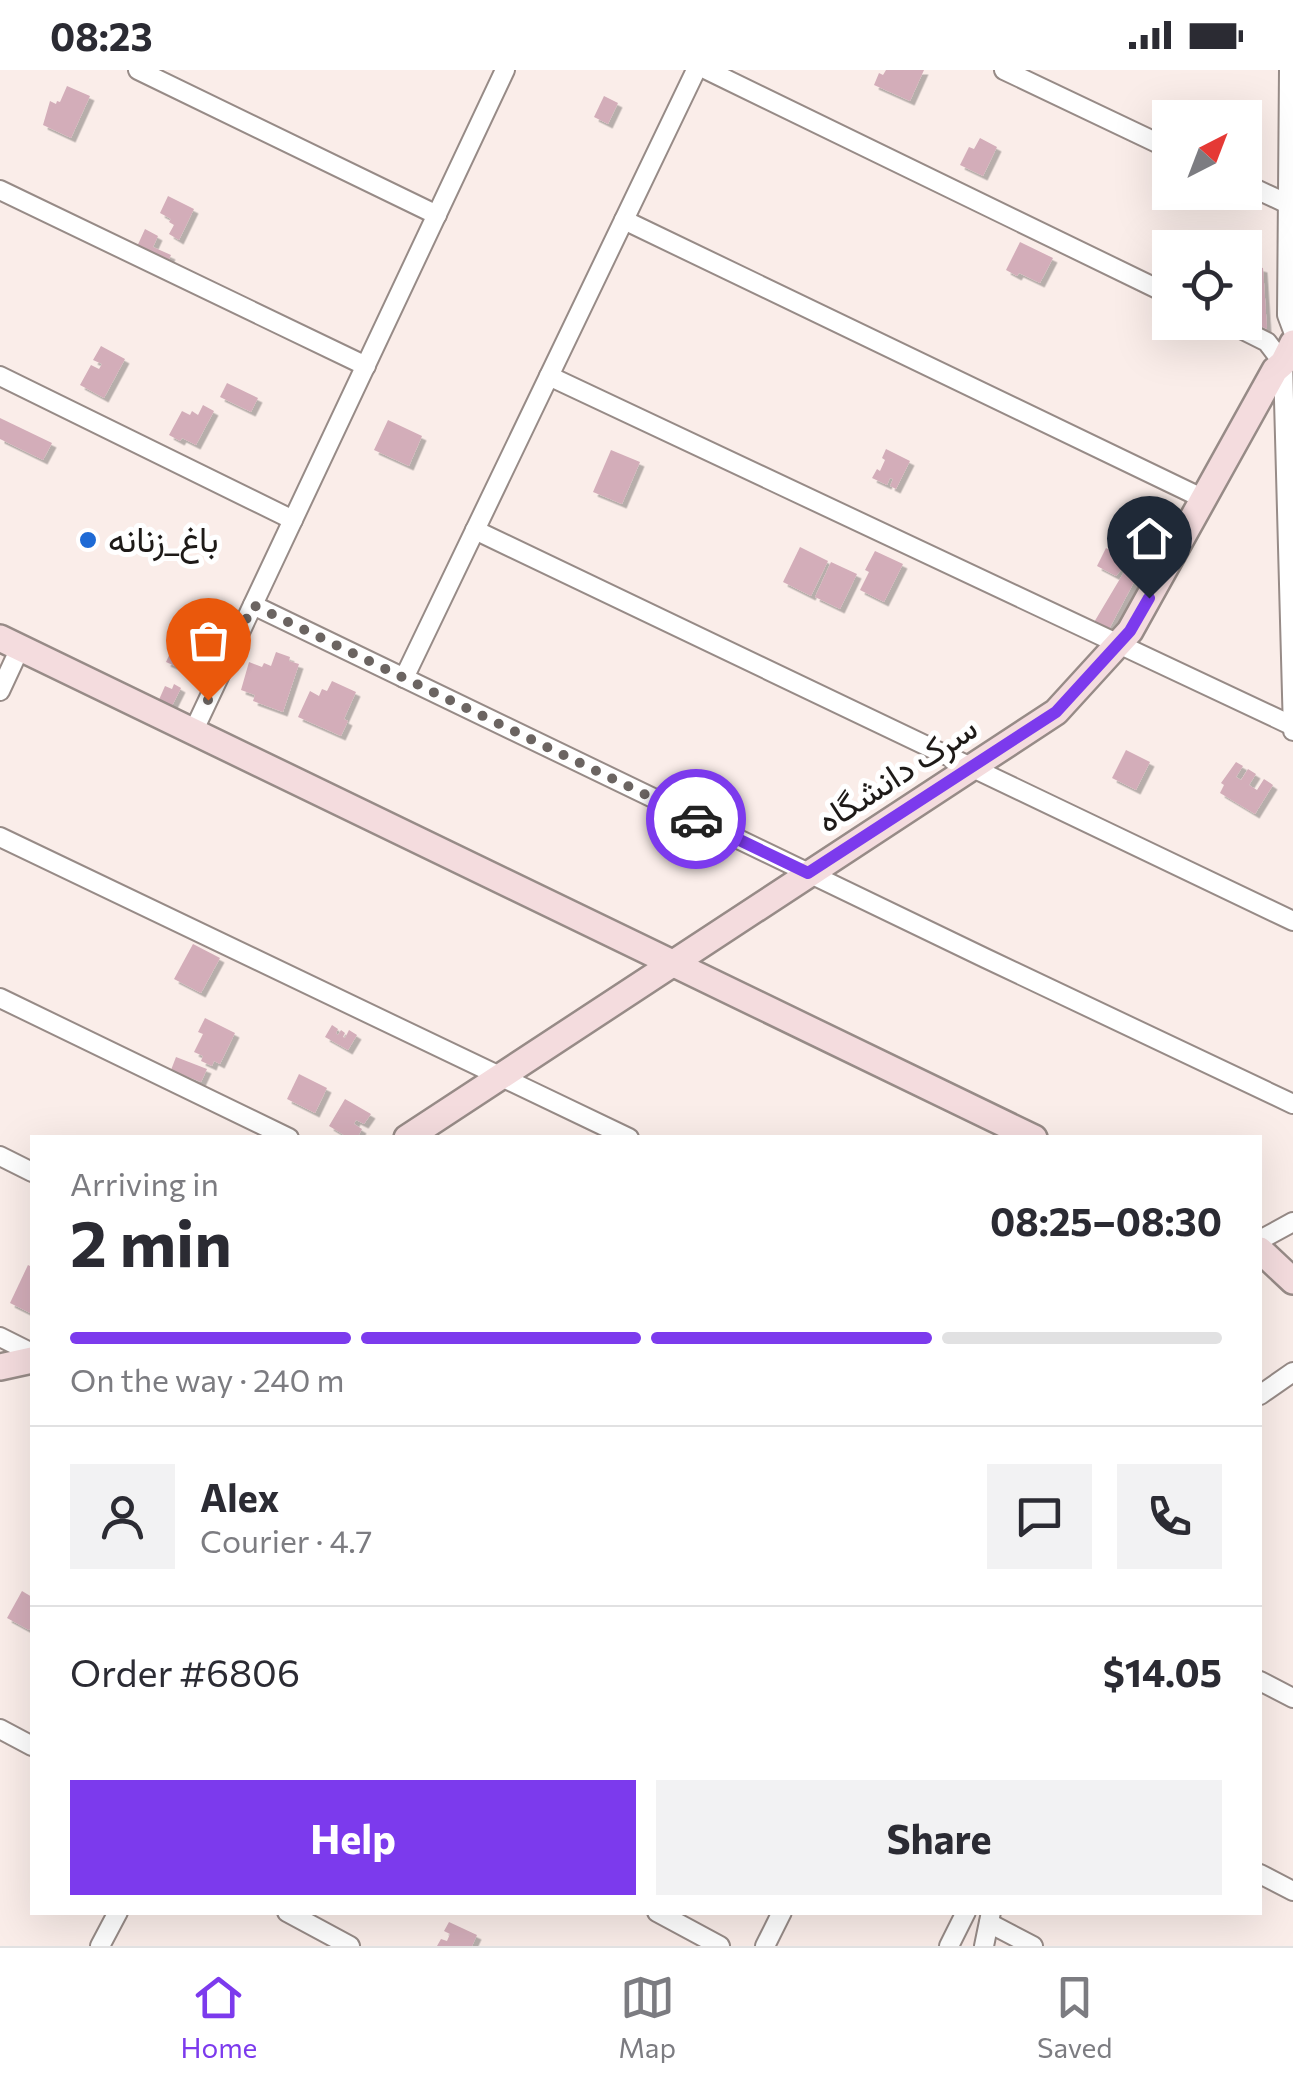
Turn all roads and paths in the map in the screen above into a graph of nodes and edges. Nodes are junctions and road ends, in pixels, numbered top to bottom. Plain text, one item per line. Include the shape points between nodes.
1 (138, 70) edge
2 (506, 70) edge
3 (696, 70) edge
4 (707, 70) edge
5 (1004, 70) edge
6 (1290, 70) edge
7 (1152, 140) edge
8 (0, 190) edge
9 (1262, 192) edge
10 (1288, 204) junction
11 (437, 215) junction
12 (624, 220) junction
13 (1152, 286) edge
14 (1262, 340) edge
15 (1291, 347) edge
16 (366, 366) junction
17 (0, 376) edge
18 (549, 376) junction
19 (1204, 499) junction
20 (293, 520) junction
21 (475, 530) junction
22 (253, 605) junction
23 (10, 643) edge
24 (1119, 644) junction
25 (404, 678) junction
26 (0, 692) edge
27 (1293, 728) edge
28 (193, 732) junction
29 (972, 767) junction
30 (0, 836) edge
31 (808, 873) junction
32 (1293, 921) edge
33 (671, 963) junction
34 (0, 998) edge
35 (499, 1076) junction
36 (1293, 1104) edge
37 (283, 1135) edge
38 (411, 1135) edge
39 (623, 1135) edge
40 (1028, 1135) edge
41 (0, 1156) edge
42 (30, 1171) edge
43 (1293, 1222) edge
44 (1262, 1239) edge
45 (1262, 1252) edge
46 (1293, 1280) edge
47 (0, 1337) edge
48 (30, 1356) edge
49 (30, 1358) edge
50 (0, 1367) edge
51 (1293, 1372) edge
52 (1262, 1394) edge
53 (1262, 1682) edge
54 (1293, 1698) edge
55 (0, 1729) edge
56 (30, 1745) edge
57 (1262, 1875) edge
58 (1293, 1891) edge
59 (116, 1915) edge
60 (293, 1915) edge
61 (663, 1915) edge
62 (780, 1915) edge
63 (964, 1915) edge
64 (990, 1918) edge
65 (100, 1946) edge
66 (350, 1946) edge
67 (720, 1946) edge
68 (765, 1946) edge
69 (949, 1946) edge
70 (984, 1946) edge
71 (1033, 1946) edge

1 - 11 street
2 - 11 street
3 - 12 street
4 - 13 street
5 - 7 street
6 - 10 street
8 - 16 street
9 - 10 street
10 - 15 street
11 - 16 street
12 - 18 street
12 - 19 street
14 - 15 street
15 - 19 street, سرک دانشگاه
15 - 27 street
16 - 20 street
17 - 20 street
18 - 21 street
18 - 24 street
19 - 24 street, سرک دانشگاه
20 - 22 street
21 - 25 street
21 - 29 street
22 - 25 street
22 - 28 street
23 - 26 street
23 - 28 street
24 - 27 street
24 - 29 street, سرک دانشگاه via 1056,712
25 - 31 street
28 - 33 street
29 - 31 street, سرک دانشگاه
29 - 32 street
30 - 35 street
31 - 33 street, سرک دانشگاه
31 - 36 street
33 - 35 street, سرک دانشگاه
33 - 40 street
34 - 37 street
35 - 38 street, سرک دانشگاه
35 - 39 street
41 - 42 street
43 - 44 street
45 - 46 street
47 - 48 street
49 - 50 street
51 - 52 street
53 - 54 street
55 - 56 street
57 - 58 street
59 - 65 street
60 - 66 street
61 - 67 street
62 - 68 street
63 - 69 street
64 - 70 street
64 - 71 street

